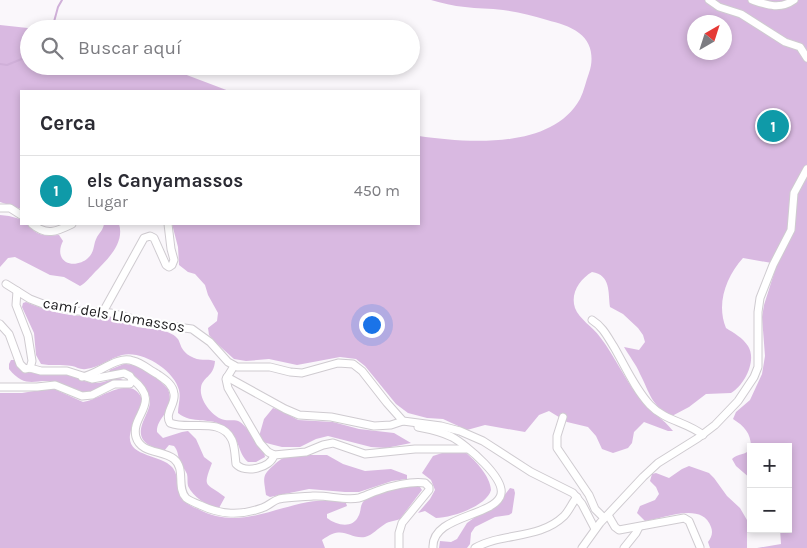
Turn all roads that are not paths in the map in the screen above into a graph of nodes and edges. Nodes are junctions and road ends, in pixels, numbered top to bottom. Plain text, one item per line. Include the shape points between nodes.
1 (709, 0) edge
2 (752, 0) edge
3 (794, 0) edge
4 (807, 58) edge
5 (807, 169) edge
6 (0, 208) edge
7 (20, 214) edge
8 (33, 225) edge
9 (69, 225) edge
10 (168, 225) edge
11 (6, 284) dead end
12 (17, 291) junction
13 (103, 312) junction
14 (592, 320) dead end
15 (0, 324) edge
16 (234, 366) junction
17 (30, 368) junction
18 (82, 377) junction
19 (227, 377) junction
20 (132, 379) junction
21 (0, 387) edge
22 (563, 417) dead end
23 (406, 422) junction
24 (703, 435) junction
25 (468, 449) junction
26 (274, 455) junction
27 (577, 496) junction
28 (606, 516) junction
29 (639, 527) junction
30 (595, 529) junction
31 (700, 547) edge
32 (399, 548) edge
33 (433, 548) edge
34 (475, 548) edge
35 (582, 548) edge
36 (624, 548) edge

1 - 4 street via 800,47
2 - 3 street via 774,7 788,5
5 - 24 street via 794,193 791,230 760,298 756,374 738,401
6 - 7 street via 10,208
8 - 9 street via 47,232
10 - 13 street via 174,260 172,266 166,265 154,238 144,238
11 - 12 street, camí dels Llomassos
12 - 13 street, camí dels Llomassos via 43,304
12 - 17 street via 16,305 28,336
13 - 16 street, camí dels Llomassos via 195,330
14 - 24 street via 604,330 649,405
15 - 17 street via 12,338 21,366
16 - 19 street
16 - 23 street via 270,367 302,373 349,363 362,371 387,404
17 - 18 street via 67,371
18 - 20 street via 92,379 122,373
18 - 26 street via 121,361 134,361 172,387 170,423 207,425 221,430 232,440 236,464 243,469 267,464
19 - 23 street via 300,415 331,417 374,426
19 - 26 street via 228,388 246,422 263,447
20 - 21 street via 130,384 114,384 92,395 82,396 55,385
20 - 32 street via 142,389 146,400 136,428 137,439 149,450 176,460 183,493 189,500 215,511 235,514 262,508 283,498 325,495 356,498 385,489 425,483 429,490 401,526
22 - 28 street via 556,436 557,448 595,509
23 - 25 street via 448,436
23 - 27 street via 441,426 476,438
24 - 28 street via 658,463
25 - 26 street via 365,454 334,443 306,452
25 - 33 street via 495,476 501,487 500,497 493,504 443,528 435,537
27 - 30 street
27 - 34 street via 563,517 550,526
28 - 29 street via 619,530
28 - 30 street
29 - 31 street via 684,518
29 - 36 street
30 - 35 street

